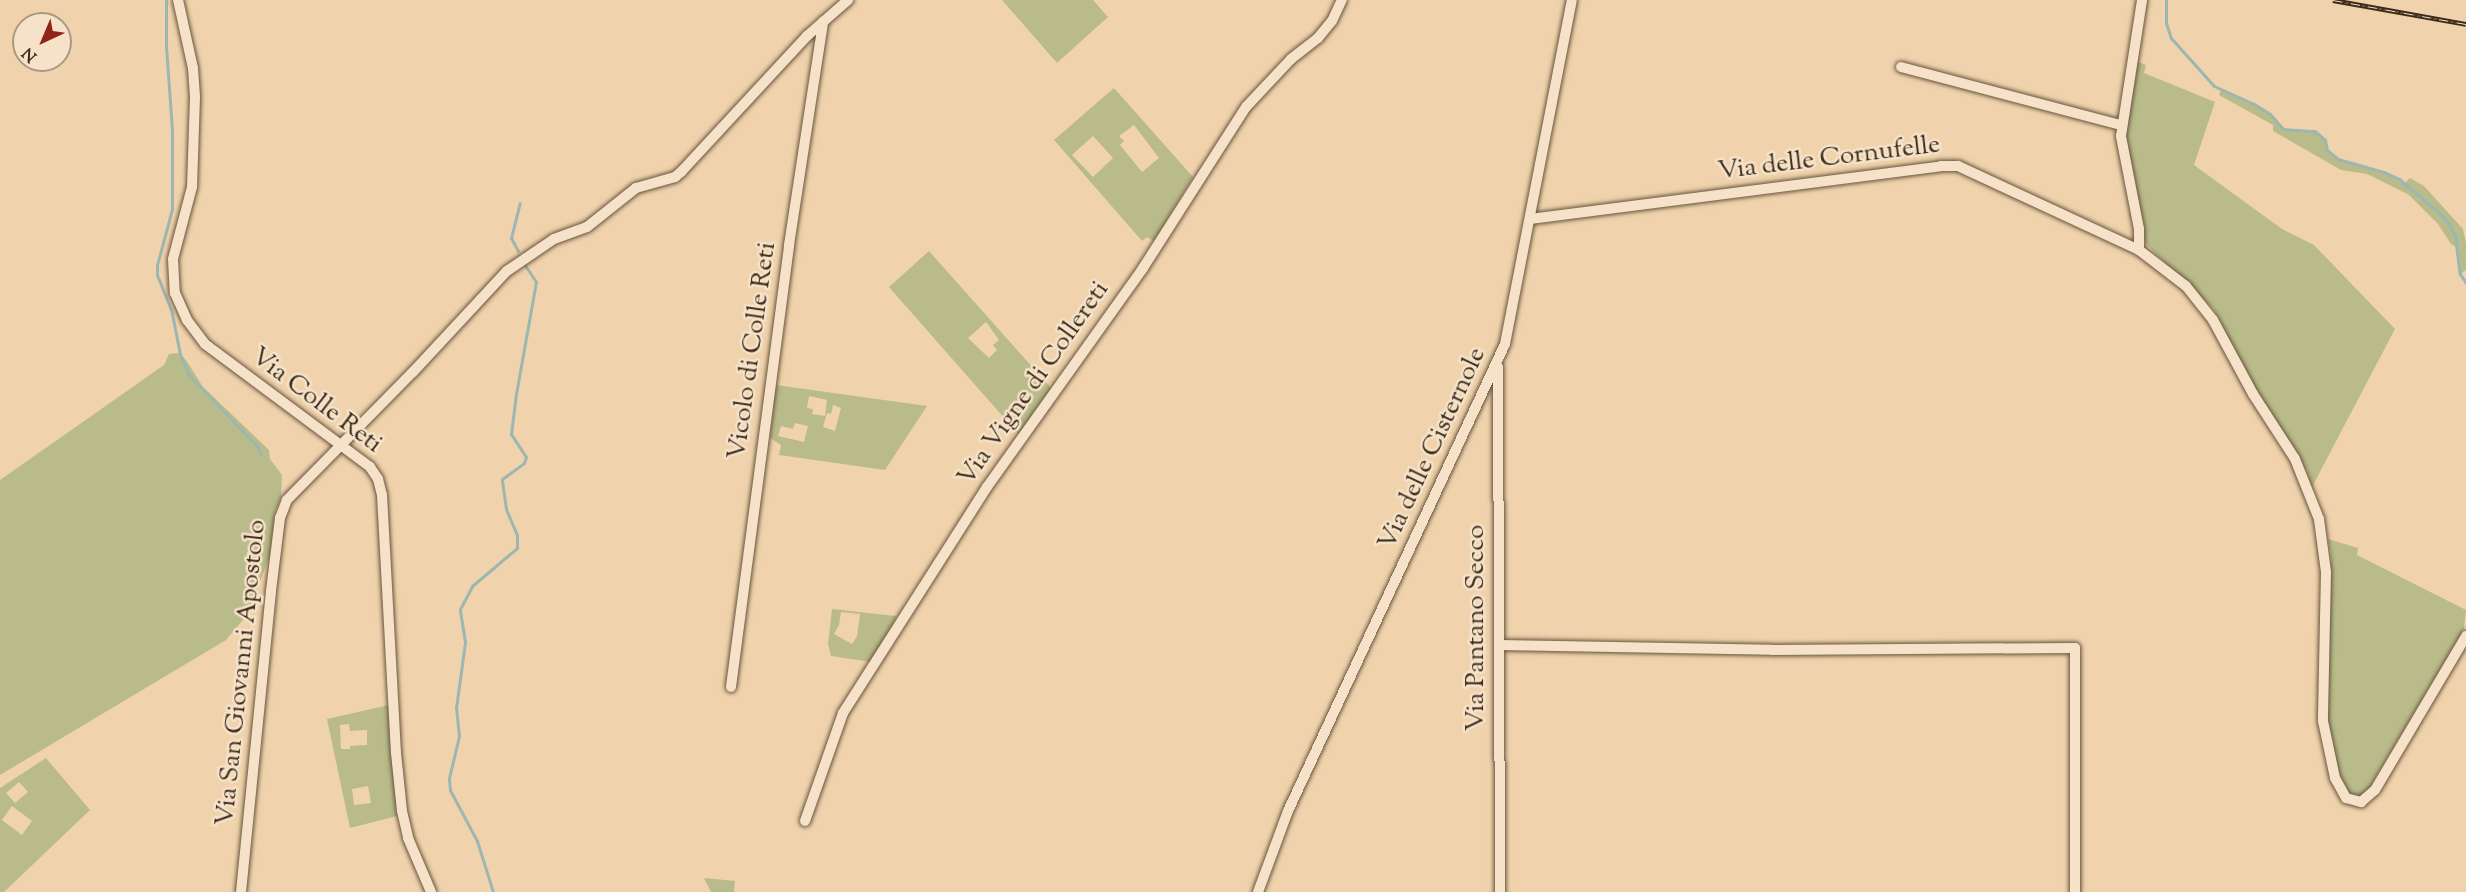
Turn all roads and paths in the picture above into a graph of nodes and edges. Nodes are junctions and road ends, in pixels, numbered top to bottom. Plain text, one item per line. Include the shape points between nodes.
1 (178, 0) edge
2 (849, 0) edge
3 (1342, 0) edge
4 (1572, 0) edge
5 (2142, 0) edge
6 (824, 22) junction
7 (1901, 67) dead end
8 (2121, 125) junction
9 (1530, 219) junction
10 (2139, 250) junction
11 (1498, 364) junction
12 (342, 446) junction
13 (2466, 636) edge
14 (1499, 645) junction
15 (731, 687) dead end
16 (805, 821) dead end
17 (241, 892) edge
18 (431, 892) edge
19 (1258, 892) edge
20 (1500, 892) edge
21 (2075, 892) edge

1 - 12 street, Via Colle Reti via 193,68 195,97 191,194 173,259 173,283 179,303 208,348
2 - 6 street, Via San Giovanni Apostolo
3 - 16 street, Via Vigne di Collereti via 1318,38 1291,59 1246,107 1143,268 987,487 843,712
4 - 9 street, Via delle Cisternole
5 - 8 street
6 - 12 street, Via San Giovanni Apostolo via 675,177 636,188 587,227 554,239 507,271
6 - 15 street, Vicolo di Colle Reti via 789,245
7 - 8 street
8 - 10 street via 2121,147 2140,233
9 - 10 street, Via delle Cornufelle via 1958,166
9 - 11 street, Via delle Cisternole via 1506,344
10 - 13 street, Via delle Cornufelle via 2180,280 2206,309 2306,481 2326,557 2322,704 2329,753 2338,788 2352,801 2366,801 2382,781
11 - 14 street, Via Pantano Secco
11 - 19 street, Via delle Cisternole via 1288,812
12 - 17 street, Via San Giovanni Apostolo via 292,492 281,515
12 - 18 street, Via Colle Reti via 373,470 381,490 399,786 406,834
14 - 20 street, Via Pantano Secco
14 - 21 street via 1772,650 2075,648

